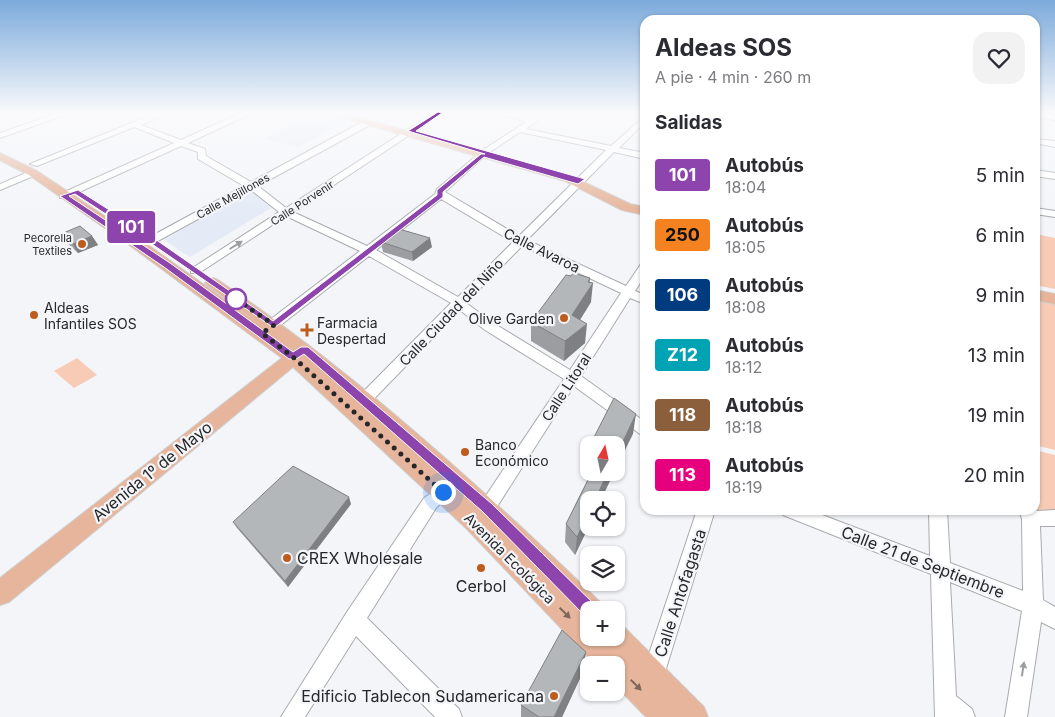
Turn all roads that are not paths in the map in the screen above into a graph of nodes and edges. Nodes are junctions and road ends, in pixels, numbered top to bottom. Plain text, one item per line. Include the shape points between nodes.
1 (85, 146) edge
2 (174, 146) edge
3 (191, 146) edge
4 (324, 146) edge
5 (388, 146) edge
6 (458, 146) edge
7 (496, 146) edge
8 (600, 146) edge
9 (615, 146) edge
10 (0, 147) edge
11 (612, 149) junction
12 (485, 154) junction
13 (640, 155) edge
14 (6, 160) edge
15 (34, 168) junction
16 (1040, 174) edge
17 (1055, 176) edge
18 (580, 181) junction
19 (251, 186) junction
20 (0, 187) edge
21 (69, 194) junction
22 (440, 195) junction
23 (640, 205) edge
24 (640, 210) edge
25 (1040, 212) edge
26 (287, 213) junction
27 (1055, 214) edge
28 (152, 240) junction
29 (520, 241) junction
30 (369, 251) junction
31 (195, 271) junction
32 (640, 273) edge
33 (1040, 288) edge
34 (628, 290) junction
35 (1055, 291) edge
36 (1040, 296) edge
37 (640, 297) edge
38 (1055, 299) edge
39 (459, 304) junction
40 (268, 329) junction
41 (299, 353) junction
42 (573, 378) junction
43 (364, 400) junction
44 (640, 426) edge
45 (443, 492) junction
46 (487, 508) junction
47 (704, 515) edge
48 (801, 515) edge
49 (938, 515) edge
50 (1030, 515) edge
51 (1055, 518) edge
52 (942, 570) junction
53 (0, 593) edge
54 (581, 601) edge
55 (1033, 605) junction
56 (354, 618) junction
57 (1055, 619) edge
58 (580, 628) edge
59 (598, 646) edge
60 (625, 646) edge
61 (653, 676) junction
62 (946, 709) edge
63 (292, 717) edge
64 (451, 717) edge
65 (666, 717) edge
66 (694, 717) edge
67 (964, 717) edge
68 (1016, 717) edge

1 - 15 street
2 - 21 street
3 - 19 street via 202,151 201,157
4 - 19 street, Calle Mejillones
5 - 26 street, Calle Porvenir
6 - 12 main road
7 - 12 street
8 - 11 street
9 - 11 street, Calle Ciudad del Niño
10 - 15 main road, Avenida Ecológica
11 - 13 street
11 - 18 street, Calle Ciudad del Niño
12 - 18 main road
12 - 22 street via 440,191
14 - 15 main road, Avenida Ecológica
15 - 20 street
15 - 21 main road, Avenida Ecológica
16 - 17 street
18 - 23 main road
18 - 24 main road via 626,206
18 - 29 street, Calle Ciudad del Niño
19 - 26 street
19 - 28 street, Calle Mejillones
21 - 28 main road, Avenida Ecológica
21 - 40 main road, Avenida Ecológica via 148,252
22 - 29 street, Calle Avaroa
22 - 30 street
25 - 27 street
26 - 30 street
31 -> 26 street, Calle Porvenir
28 - 31 main road, Avenida Ecológica
29 - 34 street, Calle Avaroa
29 - 39 street, Calle Ciudad del Niño
30 - 39 street
30 - 40 street
31 - 40 main road, Avenida Ecológica
32 - 34 street, Calle Litoral
33 - 35 main road
34 - 37 street, Calle Avaroa
34 - 42 street, Calle Litoral
36 - 38 main road
39 - 42 street
39 - 43 street, Calle Ciudad del Niño
40 - 41 main road, Avenida Ecológica
41 - 43 main road, Avenida Ecológica
41 - 45 main road, Avenida Ecológica
41 - 53 main road, Avenida 1º de Mayo
42 - 44 street
42 - 46 street, Calle Litoral
43 - 46 main road, Avenida Ecológica
45 - 56 street via 430,503
45 -> 58 main road, Avenida Ecológica
46 - 54 main road, Avenida Ecológica
47 - 61 street, Calle Antofagasta
48 - 52 street, Calle 21 de Septiembre
49 - 52 street
50 - 51 street
50 - 55 street
52 - 55 street, Calle 21 de Septiembre
52 - 62 street
55 - 57 street, Calle 21 de Septiembre
68 -> 55 street
56 - 63 street
56 - 64 street
59 -> 65 main road, Avenida Ecológica
60 - 61 main road
61 - 66 main road
62 - 67 street

